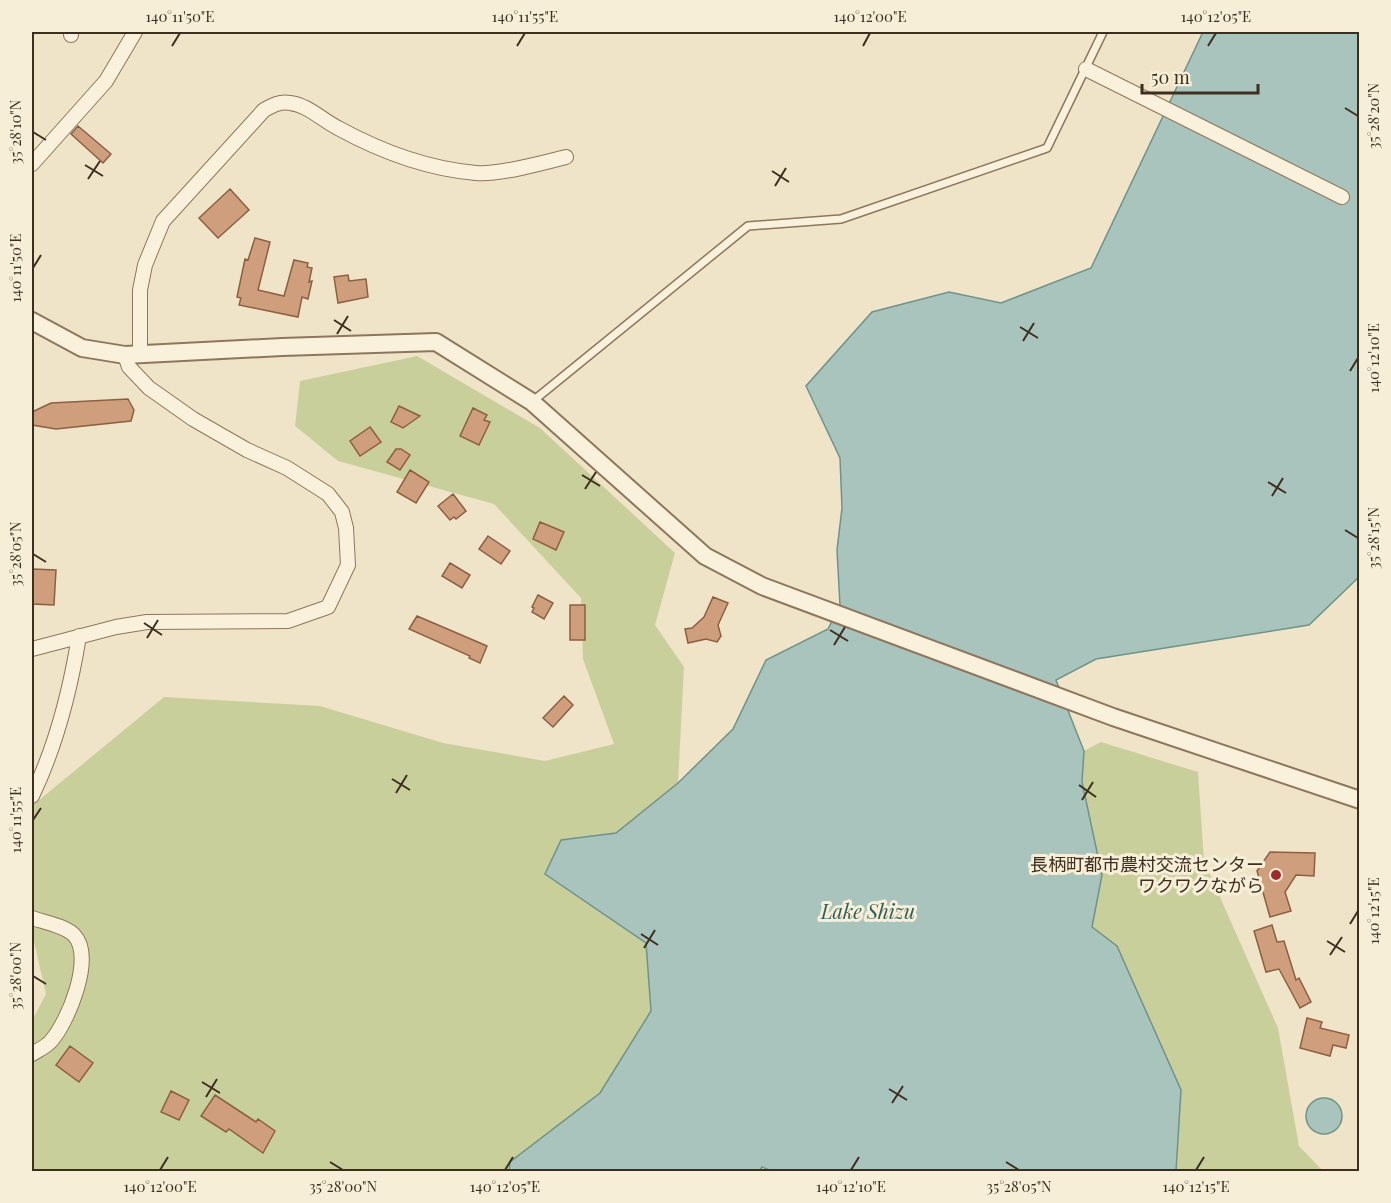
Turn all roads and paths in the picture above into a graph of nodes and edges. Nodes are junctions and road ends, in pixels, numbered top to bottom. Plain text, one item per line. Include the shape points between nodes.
1 (135, 32) edge
2 (1103, 32) edge
3 (1086, 69) junction
4 (566, 157) dead end
5 (32, 164) edge
6 (1342, 197) dead end
7 (32, 321) edge
8 (132, 355) junction
9 (532, 402) junction
10 (80, 636) junction
11 (32, 649) edge
12 (32, 796) edge
13 (1359, 800) edge
14 (32, 918) edge
15 (32, 1054) edge

1 - 5 street via 106,81
2 - 3 lane
3 - 6 street
3 - 9 lane via 1047,148 841,219 748,226
4 - 8 street via 478,174 433,166 375,146 303,106 276,103 264,110 164,221 145,265
7 - 8 street via 82,348
8 - 9 street via 436,342
8 - 10 street via 129,367 149,388 193,419 328,494 342,513 348,565 328,607 288,621 147,622
9 - 13 street via 705,556 762,586 1113,717
10 - 11 street
10 - 12 street via 71,686
14 - 15 street via 73,934 81,946 81,970 68,1016 50,1043

